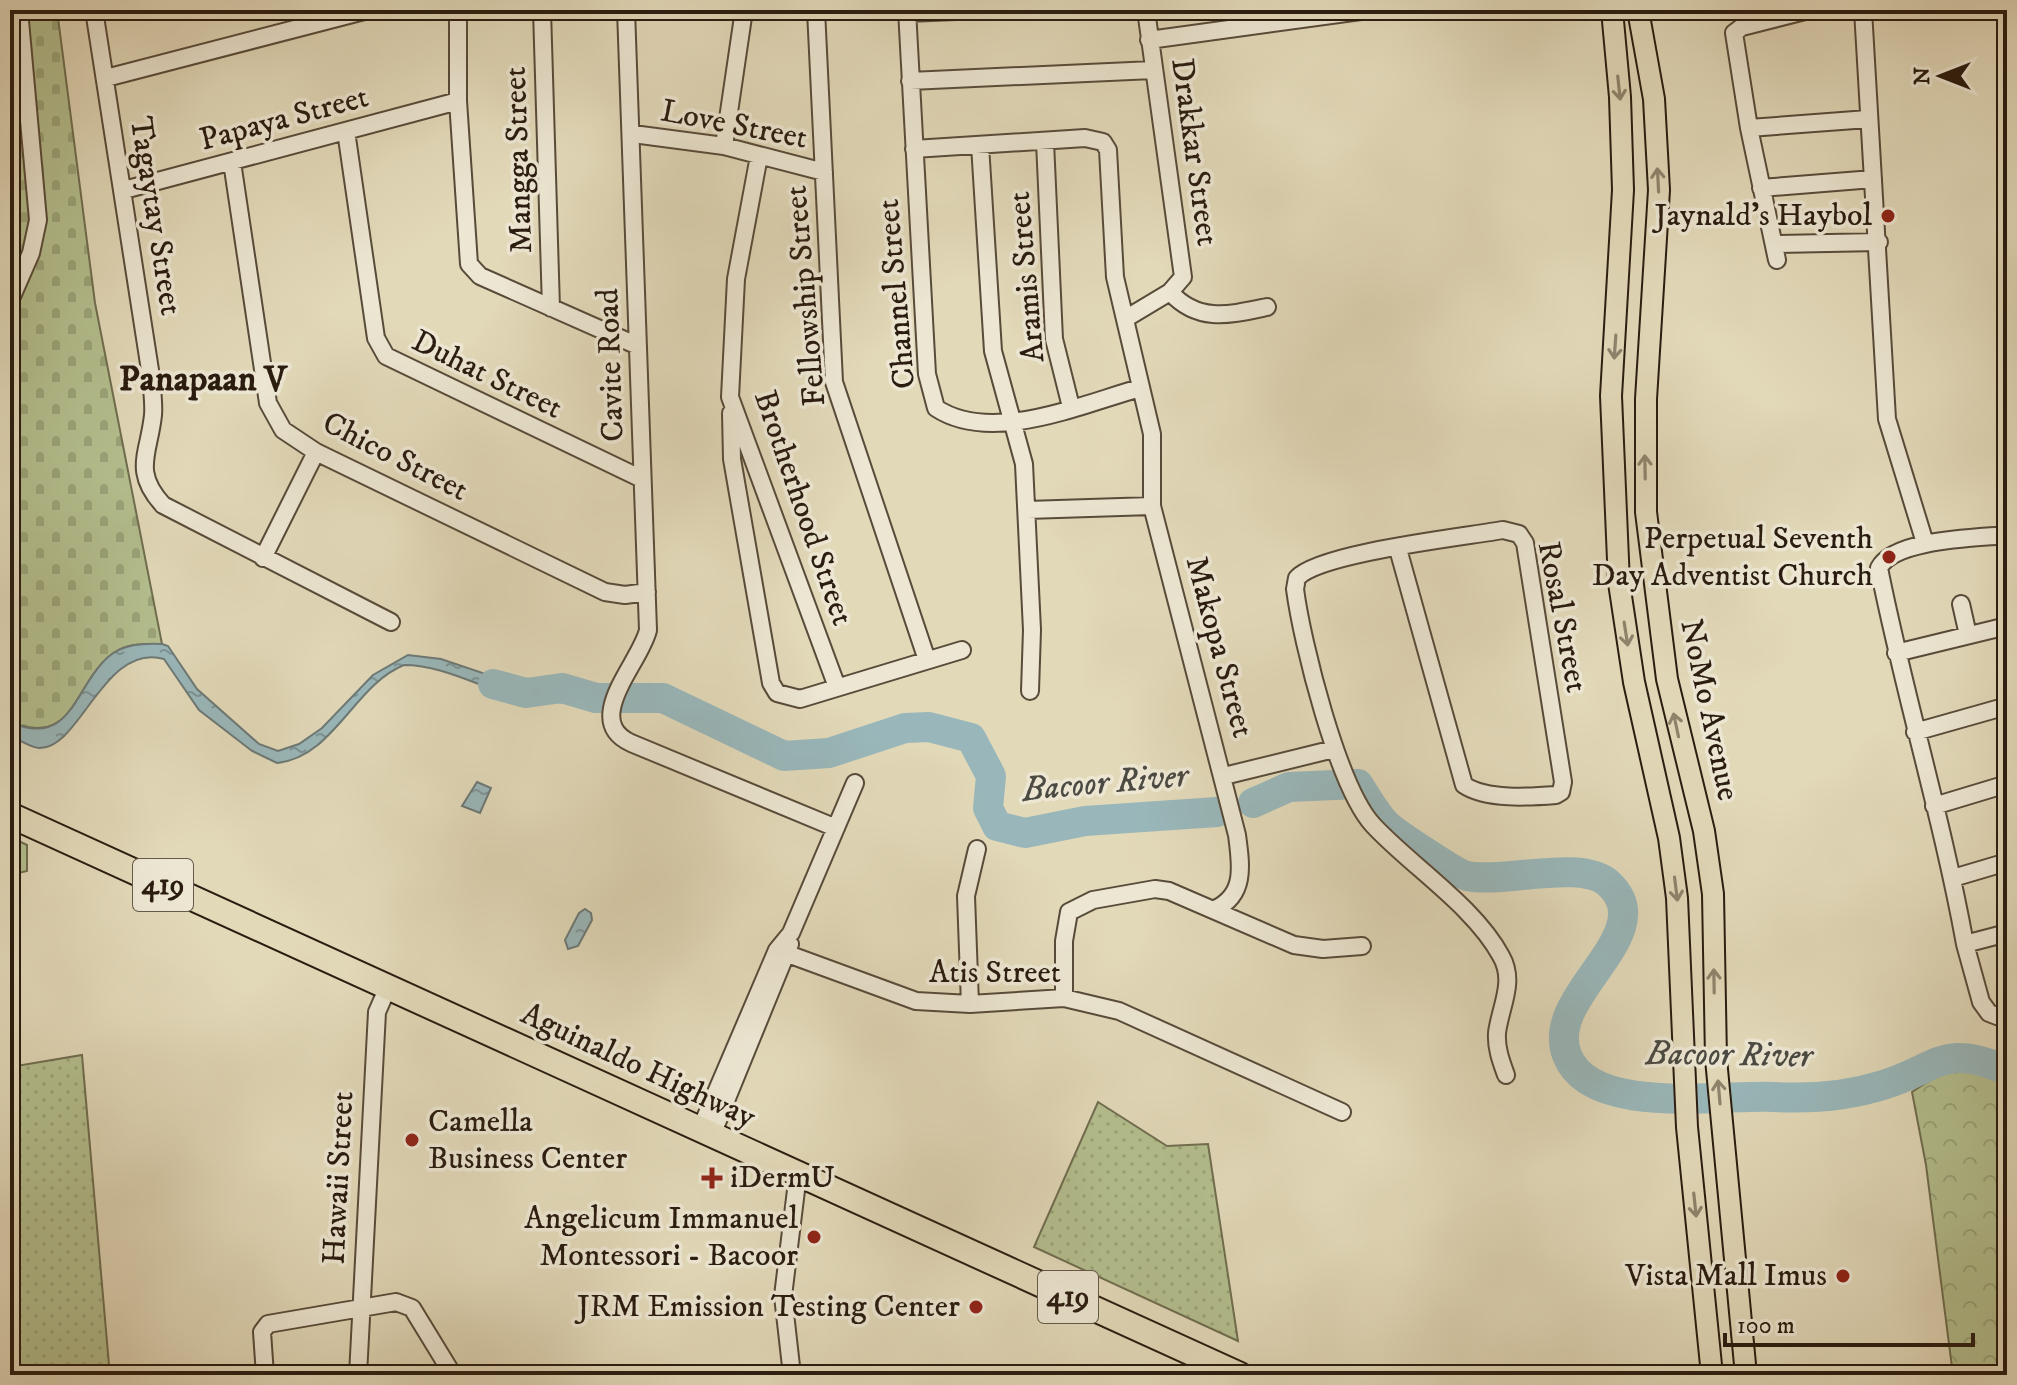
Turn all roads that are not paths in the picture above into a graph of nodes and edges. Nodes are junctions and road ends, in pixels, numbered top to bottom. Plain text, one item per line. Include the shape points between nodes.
1 (19, 10) edge
2 (94, 10) edge
3 (368, 10) edge
4 (458, 10) edge
5 (542, 10) edge
6 (626, 10) edge
7 (744, 10) edge
8 (816, 10) edge
9 (981, 10) edge
10 (1146, 10) edge
11 (1368, 10) edge
12 (1612, 10) edge
13 (1638, 10) edge
14 (1809, 10) edge
15 (1863, 10) edge
16 (907, 11) edge
17 (15, 32) edge
18 (1149, 40) junction
19 (1153, 70) junction
20 (106, 78) junction
21 (910, 81) junction
22 (458, 101) junction
23 (1868, 119) junction
24 (1749, 128) junction
25 (346, 131) junction
26 (633, 134) junction
27 (1045, 142) junction
28 (980, 145) junction
29 (724, 146) junction
30 (914, 149) junction
31 (759, 156) junction
32 (232, 162) junction
33 (824, 172) junction
34 (1873, 179) junction
35 (1761, 188) junction
36 (124, 190) junction
37 (1879, 242) junction
38 (1170, 292) junction
39 (10, 301) edge
40 (1267, 307) dead end
41 (551, 308) junction
42 (1125, 319) junction
43 (638, 346) junction
44 (1140, 388) junction
45 (730, 397) junction
46 (1071, 407) junction
47 (1014, 424) junction
48 (316, 452) junction
49 (642, 479) junction
50 (1152, 506) junction
51 (1027, 510) junction
52 (2007, 535) edge
53 (1925, 543) junction
54 (1398, 549) junction
55 (263, 558) junction
56 (647, 592) junction
57 (1961, 604) dead end
58 (391, 622) dead end
59 (2007, 626) edge
60 (1968, 635) junction
61 (962, 650) dead end
62 (1896, 653) junction
63 (927, 660) junction
64 (837, 687) junction
65 (1030, 691) dead end
66 (2007, 706) edge
67 (1915, 732) junction
68 (1337, 753) junction
69 (1224, 776) junction
70 (855, 783) dead end
71 (2007, 784) edge
72 (1934, 806) junction
73 (10, 815) edge
74 (836, 828) junction
75 (977, 849) dead end
76 (2007, 862) edge
77 (1953, 878) junction
78 (1215, 909) junction
79 (2007, 933) edge
80 (1965, 944) junction
81 (1362, 946) dead end
82 (783, 952) junction
83 (388, 987) junction
84 (1064, 998) junction
85 (970, 1004) junction
86 (2007, 1020) edge
87 (1506, 1075) dead end
88 (1342, 1112) dead end
89 (706, 1132) junction
90 (798, 1174) junction
91 (359, 1309) junction
92 (265, 1375) edge
93 (358, 1375) edge
94 (453, 1375) edge
95 (792, 1375) edge
96 (1240, 1375) edge
97 (1712, 1375) edge
98 (1746, 1375) edge

1 - 17 street
2 - 20 street, Tagaytay Street
3 - 20 street
4 - 22 street
5 - 41 street, Mangga Street
6 - 26 street, Cavite Road
7 - 29 street
8 - 33 street, Fellowship Street
9 - 16 street
10 - 18 street, Drakkar Street
11 - 18 street
12 -> 97 main road, NoMo Avenue via 1623,190 1611,396 1614,516 1634,682 1677,898 1687,1127
98 -> 13 main road, NoMo Avenue via 1716,1059 1713,894 1704,831 1667,679 1646,512 1659,190 1654,99
14 - 24 street via 1734,33
15 - 23 street
16 - 21 street, Channel Street
17 - 39 street via 38,220 31,253
18 - 19 street, Drakkar Street
19 - 21 street
19 - 38 street, Drakkar Street via 1183,271
20 - 36 street, Tagaytay Street
21 - 30 street, Channel Street
22 - 25 street, Papaya Street
22 - 41 street via 469,264 480,276
23 - 24 street
23 - 34 street
24 - 35 street
25 - 32 street, Papaya Street
25 - 49 street, Duhat Street via 376,338 386,356
26 - 29 street, Love Street
26 - 43 street, Cavite Road
27 - 28 street
27 - 42 street, Makopa Street via 1096,139 1108,150 1115,277
27 - 46 street, Aramis Street via 1054,339
28 - 30 street
28 - 47 street via 993,351
29 - 31 street, Love Street
30 - 47 street, Channel Street via 933,401 936,408 958,418
31 - 33 street, Love Street
31 - 45 street, Brotherhood Street via 736,279
32 - 36 street, Papaya Street
32 - 48 street, Chico Street via 268,403 283,430
33 - 63 street, Fellowship Street via 838,404
34 - 35 street
34 - 37 street
35 - 37 street via 1776,252
36 - 55 street, Tagaytay Street via 152,383 153,414 143,469 150,490 163,505
37 - 53 street via 1887,419
38 - 40 street via 1201,314
38 - 42 street, Drakkar Street
41 - 43 street
42 - 44 street, Makopa Street
43 - 49 street, Cavite Road
44 - 46 street, Channel Street
44 - 50 street, Makopa Street via 1152,434
45 - 64 street, Brotherhood Street
45 - 64 street via 732,459 771,683 777,693 800,699
46 - 47 street, Channel Street
47 - 51 street
48 - 55 street
48 - 56 street, Chico Street via 605,592
49 - 56 street, Cavite Road
50 - 51 street
50 - 69 street, Makopa Street
51 - 65 street
52 - 53 street
53 - 62 street via 1885,560 1879,568
54 - 54 street, Rosal Street via 1503,530 1519,534 1525,543 1563,787 1556,795 1474,792 1464,785
54 - 68 street, Rosal Street via 1314,565 1297,578 1297,603
55 - 58 street, Tagaytay Street
56 - 74 street, Cavite Road via 646,638 617,690 611,720 619,738
57 - 60 street
59 - 60 street
60 - 62 street
61 - 63 street
62 - 67 street
63 - 64 street
66 - 67 street
67 - 72 street
68 - 69 street
68 - 87 street via 1370,822 1469,917 1502,957 1507,990 1497,1034
69 - 78 street, Makopa Street via 1240,880 1228,903
70 - 74 street
71 - 72 street
72 - 77 street
73 - 83 highway, Aguinaldo Highway / 419
74 - 82 street
75 - 85 street via 966,896
76 - 77 street
77 - 80 street
78 - 81 street via 1294,945
78 - 84 street via 1155,889 1080,904 1069,912 1065,925
79 - 80 street
80 - 86 street via 1981,1002 1989,1013
82 - 85 street, Atis Street via 916,1001
82 - 89 street
83 - 89 highway, Aguinaldo Highway / 419
83 - 91 street, Hawaii Street via 377,1012
84 - 85 street, Atis Street
84 - 88 street, Atis Street via 1119,1011
89 - 90 highway, Aguinaldo Highway / 419
90 - 95 street via 783,1296
90 - 96 highway, Aguinaldo Highway / 419
91 - 92 street via 268,1324 262,1332
91 - 93 street, Hawaii Street
91 - 94 street via 406,1304

